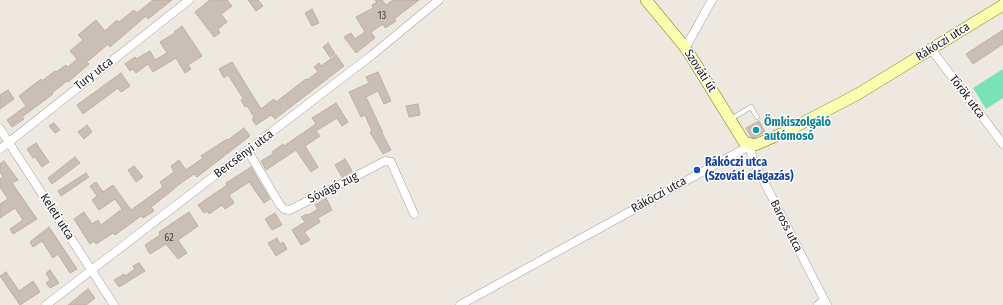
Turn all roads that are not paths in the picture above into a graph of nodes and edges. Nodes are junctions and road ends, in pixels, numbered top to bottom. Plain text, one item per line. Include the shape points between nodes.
1 (189, 0) edge
2 (439, 0) edge
3 (646, 0) edge
4 (712, 0) edge
5 (1003, 5) edge
6 (684, 46) junction
7 (931, 49) junction
8 (758, 116) dead end
9 (731, 119) junction
10 (0, 129) edge
11 (8, 142) junction
12 (1003, 144) edge
13 (751, 145) junction
14 (0, 149) edge
15 (248, 151) junction
16 (414, 214) dead end
17 (91, 270) junction
18 (823, 303) edge
19 (46, 305) edge
20 (114, 305) edge
21 (460, 305) edge

1 - 11 street, Tury utca
2 - 15 street, Bercsényi utca
3 - 6 main road, Szováti út
4 - 6 street
5 - 7 main road, Rákóczi utca
6 - 9 main road, Szováti út
7 - 12 street, Török utca
7 - 13 main road, Rákóczi utca via 858,94 783,133
8 - 9 lane via 751,107
9 - 13 main road, Szováti út via 744,142
10 - 11 street, Keleti utca
11 - 14 street, Tury utca
11 - 17 street, Keleti utca
13 - 18 street, Baross utca via 753,160
13 - 21 street, Rákóczi utca
15 - 16 street, Sóvágó zug via 284,209 290,210 385,161 391,162
15 - 17 street, Bercsényi utca
17 - 19 street, Bercsényi utca
17 - 20 street, Keleti utca

